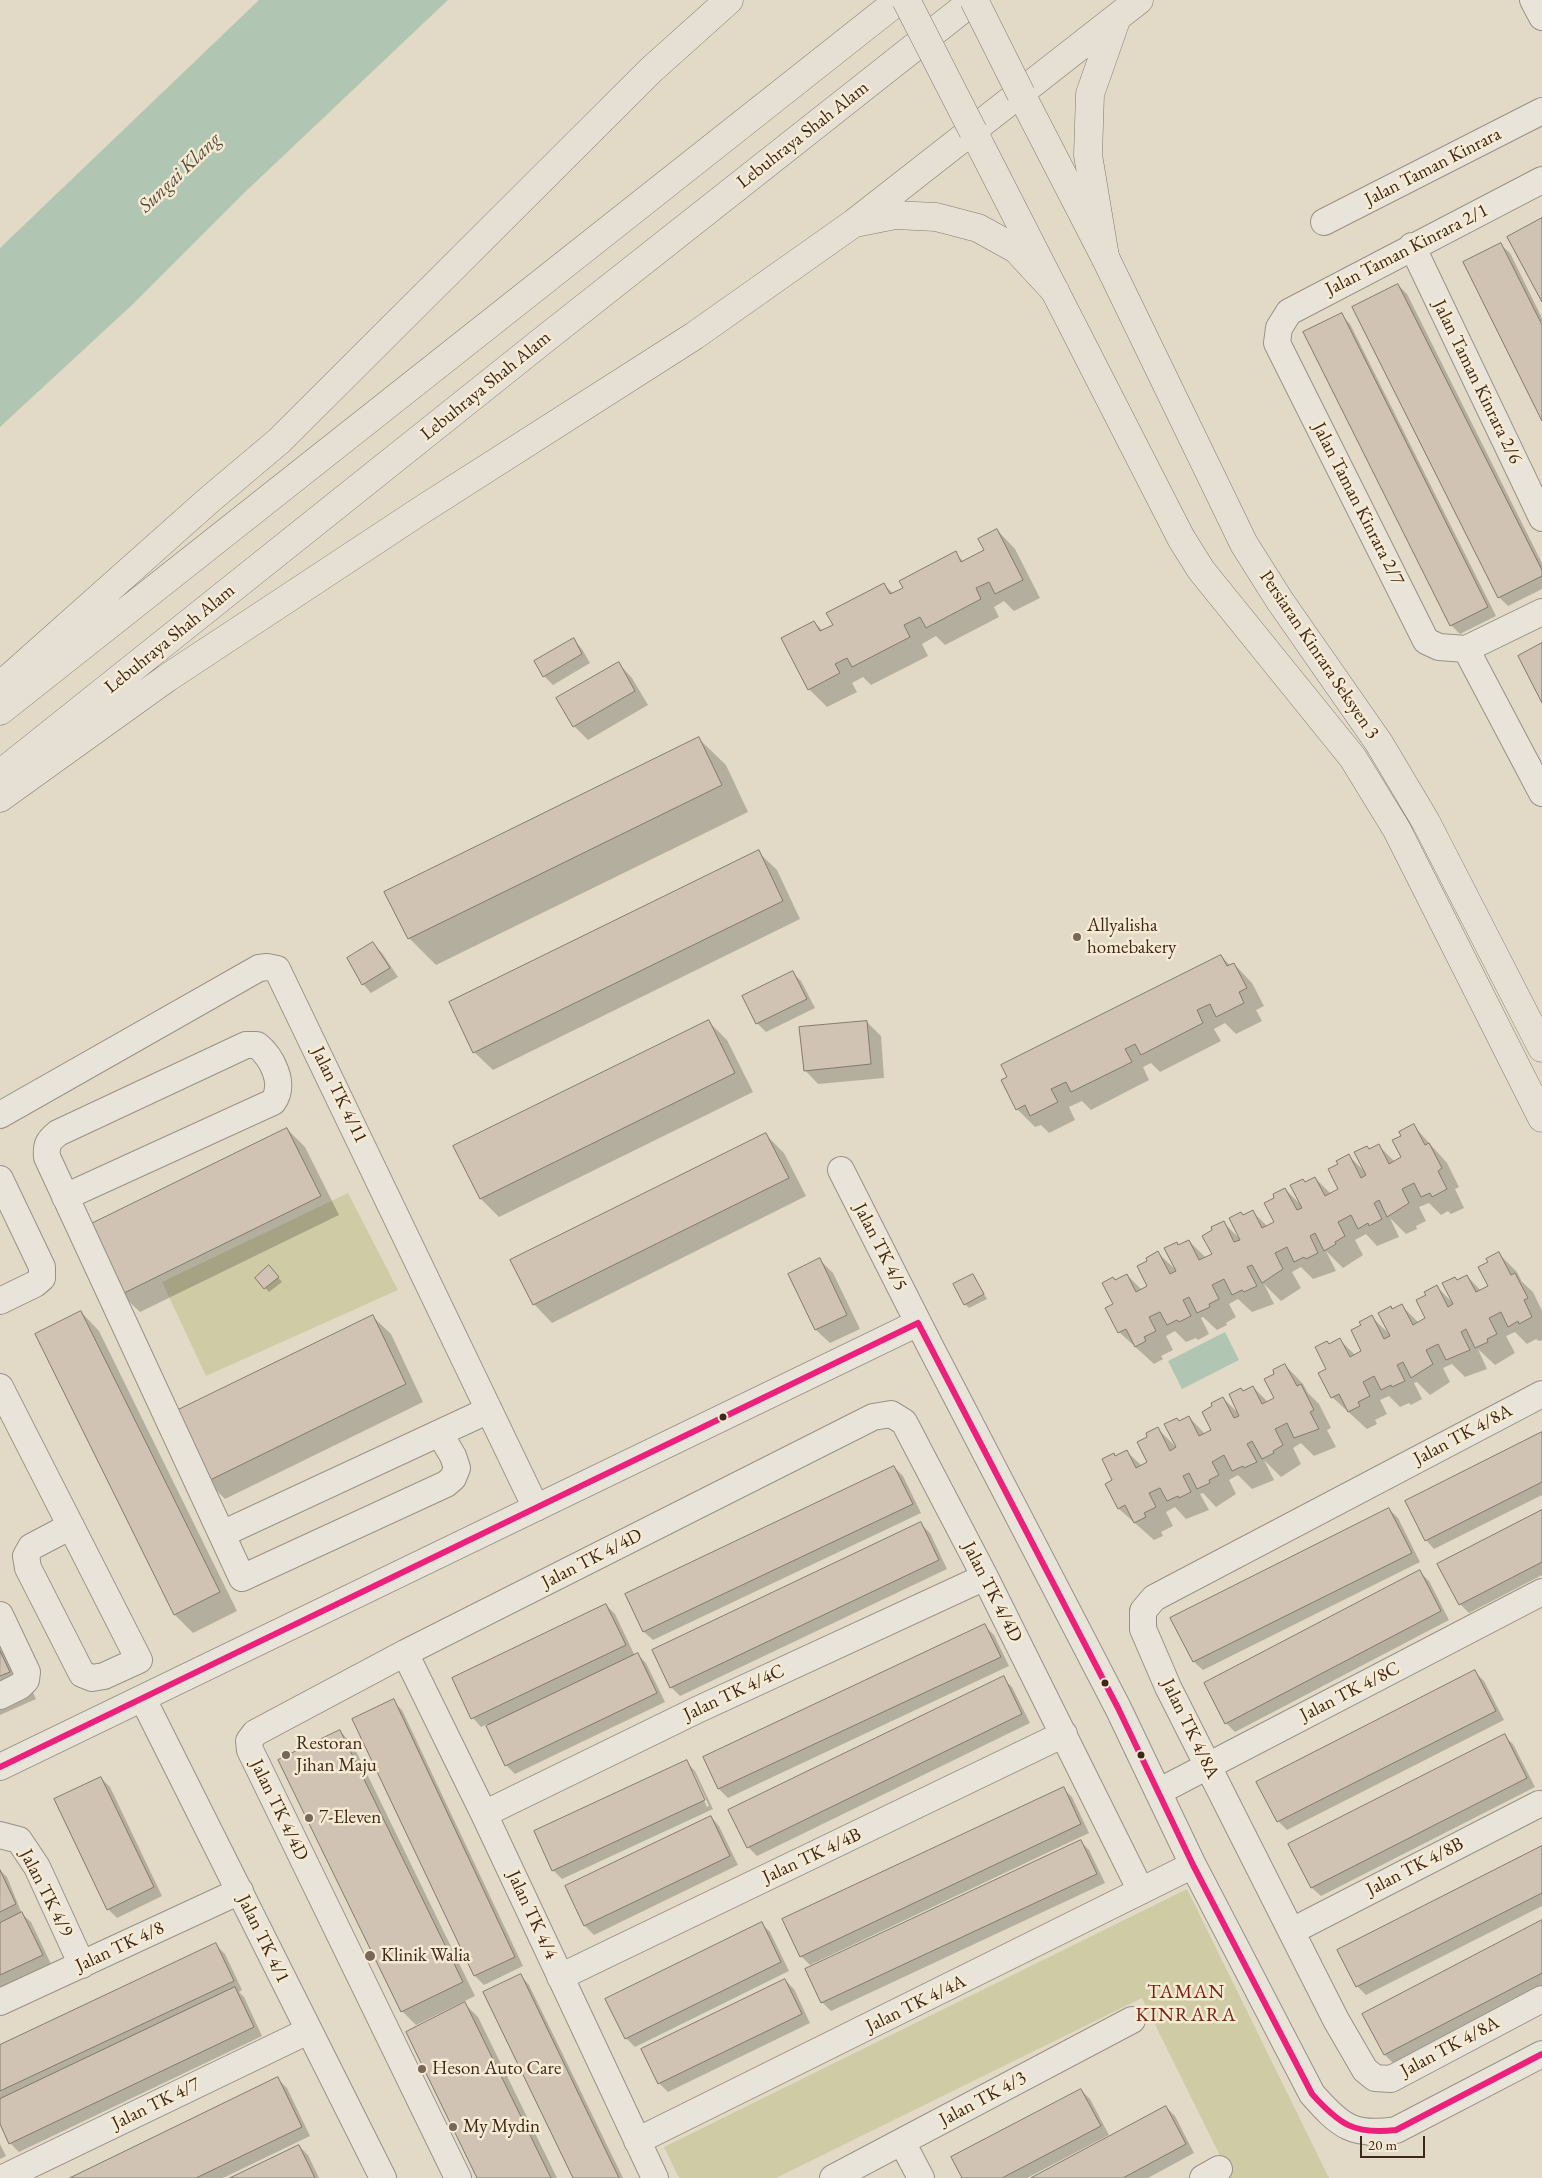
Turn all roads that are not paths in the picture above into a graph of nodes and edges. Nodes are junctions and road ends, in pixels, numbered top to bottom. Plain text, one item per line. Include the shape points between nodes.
1 (730, 0) edge
2 (899, 0) edge
3 (906, 0) edge
4 (974, 0) edge
5 (1139, 0) edge
6 (1533, 0) edge
7 (1542, 17) edge
8 (1116, 20) junction
9 (1021, 94) junction
10 (1542, 111) edge
11 (973, 131) junction
12 (1542, 180) edge
13 (1324, 222) dead end
14 (854, 223) junction
15 (1412, 246) junction
16 (1105, 257) junction
17 (1055, 291) junction
18 (1278, 328) joint
19 (1542, 518) edge
20 (1542, 612) edge
21 (1466, 649) junction
22 (0, 686) edge
23 (0, 711) edge
24 (0, 774) edge
25 (1542, 792) edge
26 (0, 798) edge
27 (1542, 1048) edge
28 (0, 1115) edge
29 (1542, 1118) edge
30 (842, 1170) dead end
31 (0, 1179) edge
32 (65, 1197) junction
33 (0, 1300) edge
34 (918, 1323) junction
35 (0, 1387) edge
36 (1542, 1394) edge
37 (489, 1410) junction
38 (440, 1434) junction
39 (536, 1508) junction
40 (71, 1526) junction
41 (222, 1534) junction
42 (985, 1577) junction
43 (1542, 1592) edge
44 (0, 1615) edge
45 (405, 1653) junction
46 (0, 1696) edge
47 (143, 1699) junction
48 (1064, 1734) junction
49 (1208, 1766) junction
50 (0, 1767) edge
51 (1158, 1792) junction
52 (1539, 1804) dead end
53 (484, 1814) junction
54 (0, 1835) edge
55 (1193, 1865) junction
56 (240, 1891) junction
57 (1141, 1891) junction
58 (1292, 1931) junction
59 (82, 1965) junction
60 (560, 1977) junction
61 (1542, 1999) edge
62 (0, 2002) edge
63 (1132, 2020) dead end
64 (308, 2031) junction
65 (1542, 2054) edge
66 (637, 2141) junction
67 (902, 2142) junction
68 (3, 2178) edge
69 (383, 2178) edge
70 (458, 2178) edge
71 (655, 2178) edge
72 (833, 2178) edge
73 (921, 2178) edge

1 - 22 main road via 651,70 279,441
2 - 23 main road
3 - 11 main road, Persiaran Kinrara Seksyen 3, bridge
4 - 9 main road, bridge
4 - 24 main road, Lebuhraya Shah Alam
5 - 8 main road
6 - 7 street
8 - 9 main road
8 - 16 main road via 1090,94 1088,155
9 - 11 main road
9 - 16 main road
10 - 13 street, Jalan Taman Kinrara
11 - 14 main road
11 - 17 main road, Persiaran Kinrara Seksyen 3
12 - 15 street, Jalan Taman Kinrara 2/1
14 - 17 main road via 895,215 936,217 978,228 1016,249
14 - 26 main road via 694,336 167,678
15 - 18 street, Jalan Taman Kinrara 2/1 via 1289,312
15 - 19 street, Jalan Taman Kinrara 2/6
16 - 27 main road, Persiaran Kinrara Seksyen 3 via 1244,544 1379,743 1412,798
17 - 29 main road, Persiaran Kinrara Seksyen 3 via 1181,538 1201,570 1353,758 1397,830
18 - 21 street, Jalan Taman Kinrara 2/7 via 1278,343 1426,641 1439,647
20 - 21 street
21 - 25 street
28 - 37 street, Jalan TK 4/11 via 259,968 277,969
30 - 34 street, Jalan TK 4/5
31 - 33 street via 42,1267 42,1278 35,1284
32 - 32 street via 273,1102 278,1095 279,1084 266,1053 257,1045 246,1045 58,1133 46,1147 47,1157
32 - 41 street
34 - 39 street
34 - 51 street, Jalan TK 4/5 via 1118,1708
35 - 40 street
36 - 49 street, Jalan TK 4/8A via 1154,1598 1143,1611 1143,1629
37 - 38 street
37 - 39 street, Jalan TK 4/11
38 - 41 street
38 - 41 street via 457,1468 446,1484 242,1578
39 - 47 street
40 - 40 street via 30,1547 26,1556 28,1568 82,1674 92,1678 104,1676 139,1660
42 - 45 street, Jalan TK 4/4D via 904,1422 891,1414 873,1417
42 - 48 street, Jalan TK 4/4D
42 - 53 street, Jalan TK 4/4C via 697,1710
43 - 49 street, Jalan TK 4/8C
44 - 46 street via 27,1672 26,1680 20,1686
45 - 53 street, Jalan TK 4/4
45 - 70 street, Jalan TK 4/4D via 255,1733 249,1741 250,1750
47 - 50 street
47 - 56 street, Jalan TK 4/1
48 - 57 street, Jalan TK 4/4D
48 - 60 street, Jalan TK 4/4B
49 - 51 street, Jalan TK 4/8C
49 - 58 street, Jalan TK 4/8A
51 - 55 street, Jalan TK 4/5
52 - 58 street, Jalan TK 4/8B
53 - 60 street, Jalan TK 4/4
54 - 59 street, Jalan TK 4/9 via 19,1840 37,1867
55 - 57 street, Jalan TK 4/4A
55 - 65 street, Jalan TK 4/5 via 1312,2094 1331,2116 1352,2129 1375,2133 1396,2130
56 - 59 street, Jalan TK 4/8
56 - 64 street, Jalan TK 4/1
57 - 66 street, Jalan TK 4/4A
58 - 61 street, Jalan TK 4/8A via 1346,2037 1365,2070 1375,2078 1391,2079
59 - 62 street, Jalan TK 4/8
60 - 66 street, Jalan TK 4/4
63 - 67 street, Jalan TK 4/3
64 - 68 street, Jalan TK 4/7
64 - 69 street, Jalan TK 4/1
66 - 71 street, Jalan TK 4/4
67 - 72 street, Jalan TK 4/3
67 - 73 street

